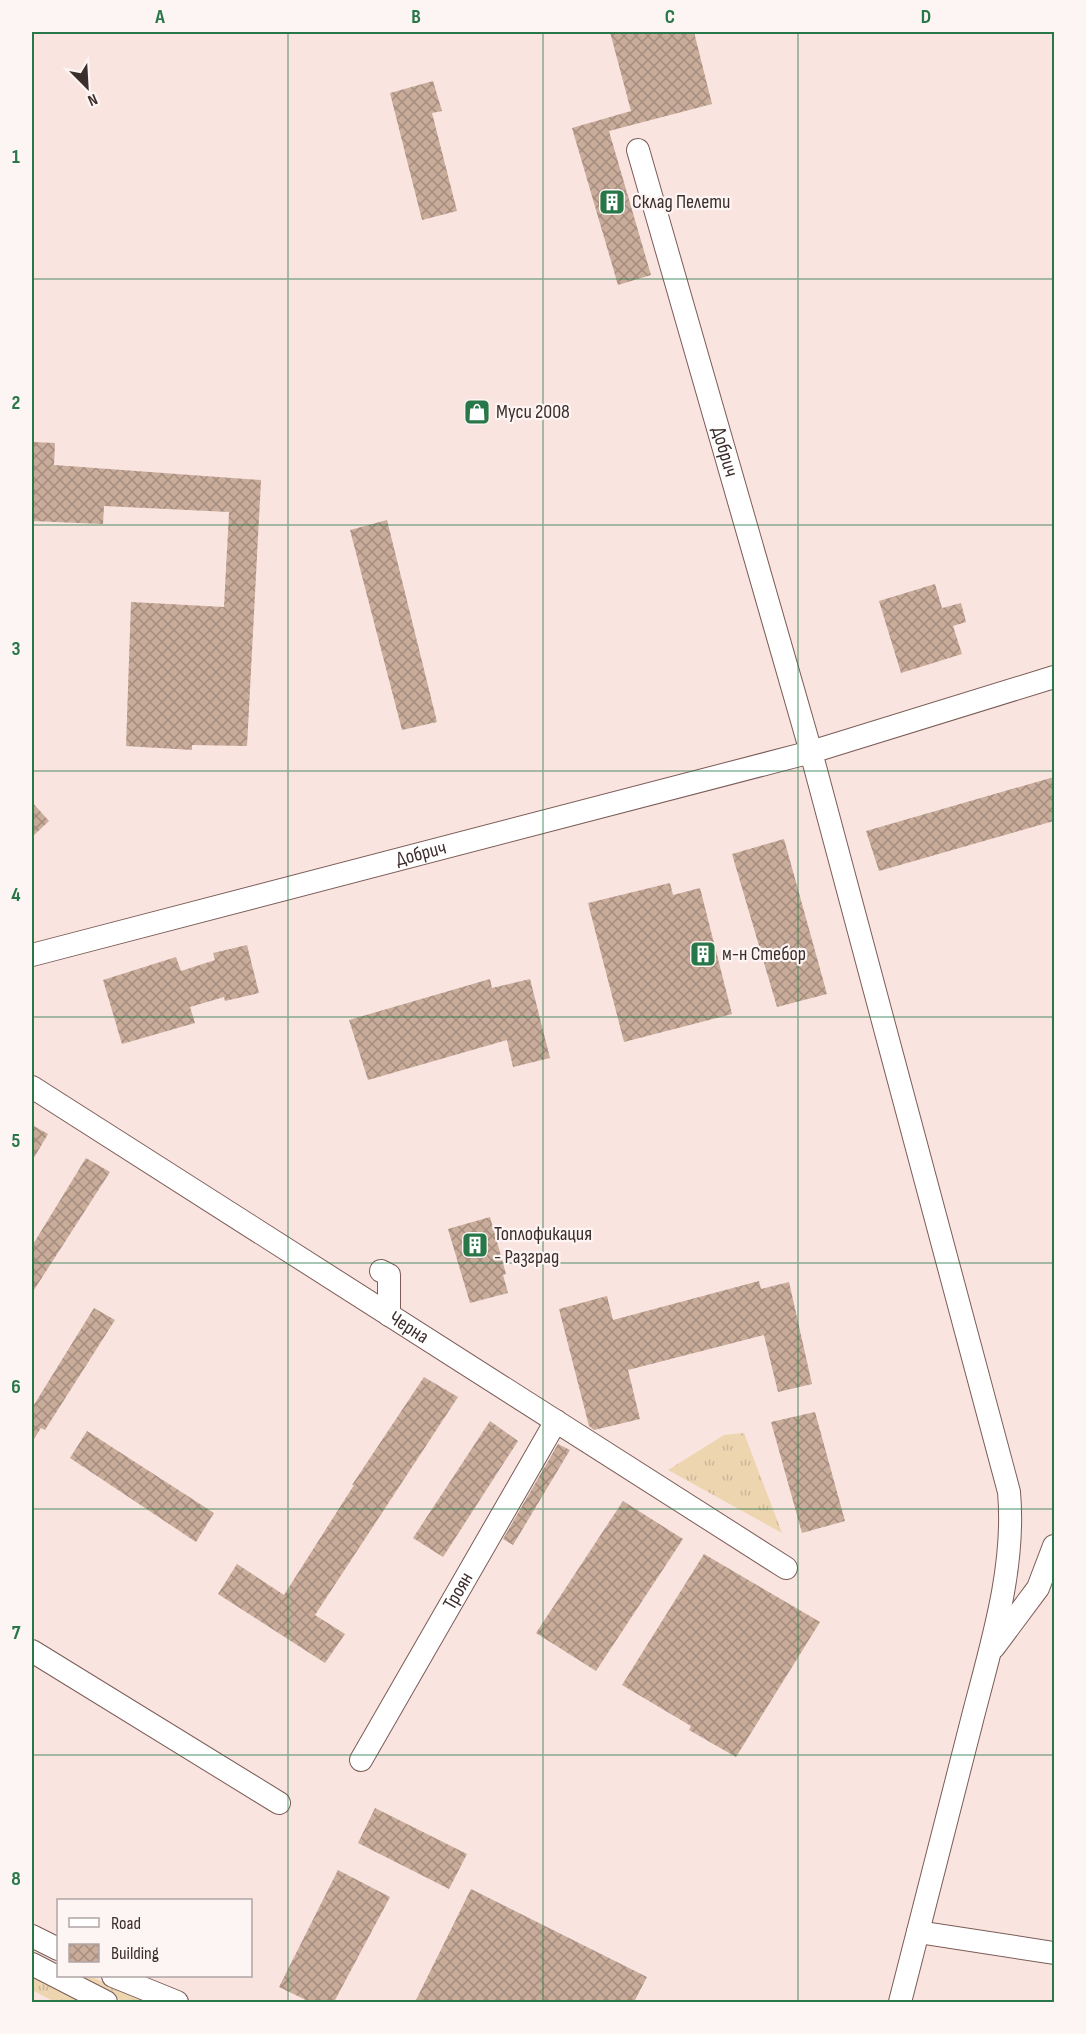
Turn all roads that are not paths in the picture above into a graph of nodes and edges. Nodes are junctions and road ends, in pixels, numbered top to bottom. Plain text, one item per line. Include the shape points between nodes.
1 (638, 150) dead end
2 (1054, 678) edge
3 (811, 752) junction
4 (32, 956) edge
5 (32, 1087) edge
6 (381, 1271) dead end
7 (389, 1315) junction
8 (556, 1421) junction
9 (1054, 1545) edge
10 (786, 1568) dead end
11 (32, 1651) edge
12 (988, 1656) junction
13 (361, 1760) dead end
14 (279, 1803) dead end
15 (918, 1932) junction
16 (32, 1936) edge
17 (57, 1948) edge
18 (1054, 1953) edge
19 (32, 1964) edge
20 (57, 1977) edge
21 (57, 1977) edge
22 (115, 1977) edge
23 (106, 2002) edge
24 (177, 2002) edge
25 (900, 2002) edge

1 - 3 street, Добрич
2 - 3 street, Добрич
3 - 4 street, Добрич
3 - 12 street via 1009,1492 1010,1548
5 - 7 street, Черна
6 - 7 street via 389,1275
7 - 8 street, Черна
8 - 10 street, Черна
8 - 13 street, Троян
9 - 12 street via 1038,1588
11 - 14 street
12 - 15 street
15 - 18 street
15 - 25 street
16 - 17 street
19 - 20 street
21 - 23 street
22 - 24 street

